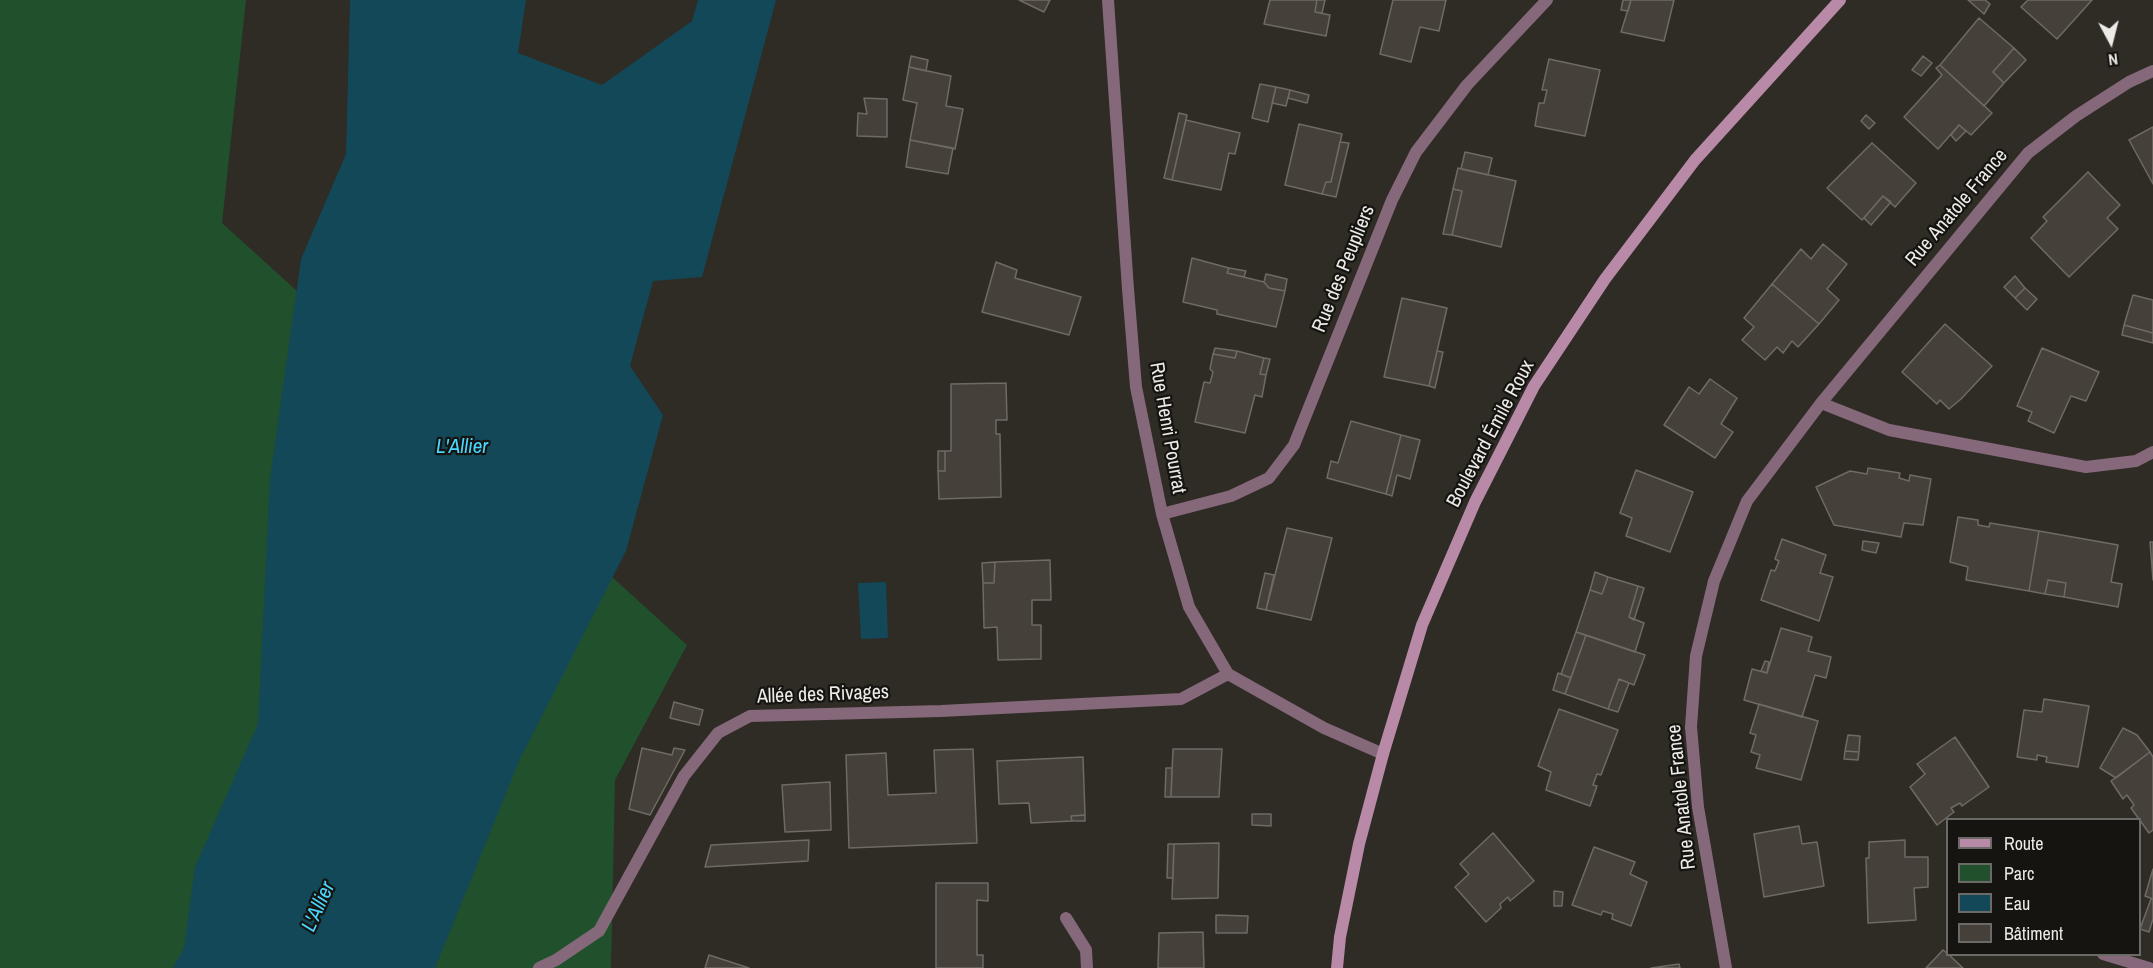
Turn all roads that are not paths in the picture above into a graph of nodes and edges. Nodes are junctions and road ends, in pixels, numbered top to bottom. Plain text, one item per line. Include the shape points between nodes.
1 (1108, 0) edge
2 (1547, 0) edge
3 (1840, 0) edge
4 (2153, 71) edge
5 (1821, 403) junction
6 (2153, 452) edge
7 (1162, 514) junction
8 (1228, 674) junction
9 (1383, 754) junction
10 (1066, 918) dead end
11 (2110, 956) edge
12 (539, 968) edge
13 (1087, 968) edge
14 (1337, 968) edge
15 (1726, 968) edge
16 (2149, 968) edge

1 - 7 street, Rue Henri Pourrat via 1136,387
2 - 7 street, Rue des Peupliers via 1467,85 1416,152 1392,200 1294,445 1269,478 1232,496
3 - 9 main road, Boulevard Émile Roux via 1695,160 1605,279 1534,386 1475,502 1422,625
4 - 5 street, Rue Anatole France via 2076,116 2028,153
5 - 6 street via 1889,430 2086,467 2136,461
5 - 15 street, Rue Anatole France via 1747,501 1714,581 1696,656 1691,727 1698,807
7 - 8 street, Rue Henri Pourrat via 1189,607
8 - 9 street via 1324,728
8 - 12 street, Allée des Rivages via 1180,699 750,716 718,733 684,776 599,931
9 - 14 main road, Boulevard Émile Roux via 1359,844
10 - 13 street via 1086,950
11 - 16 street

